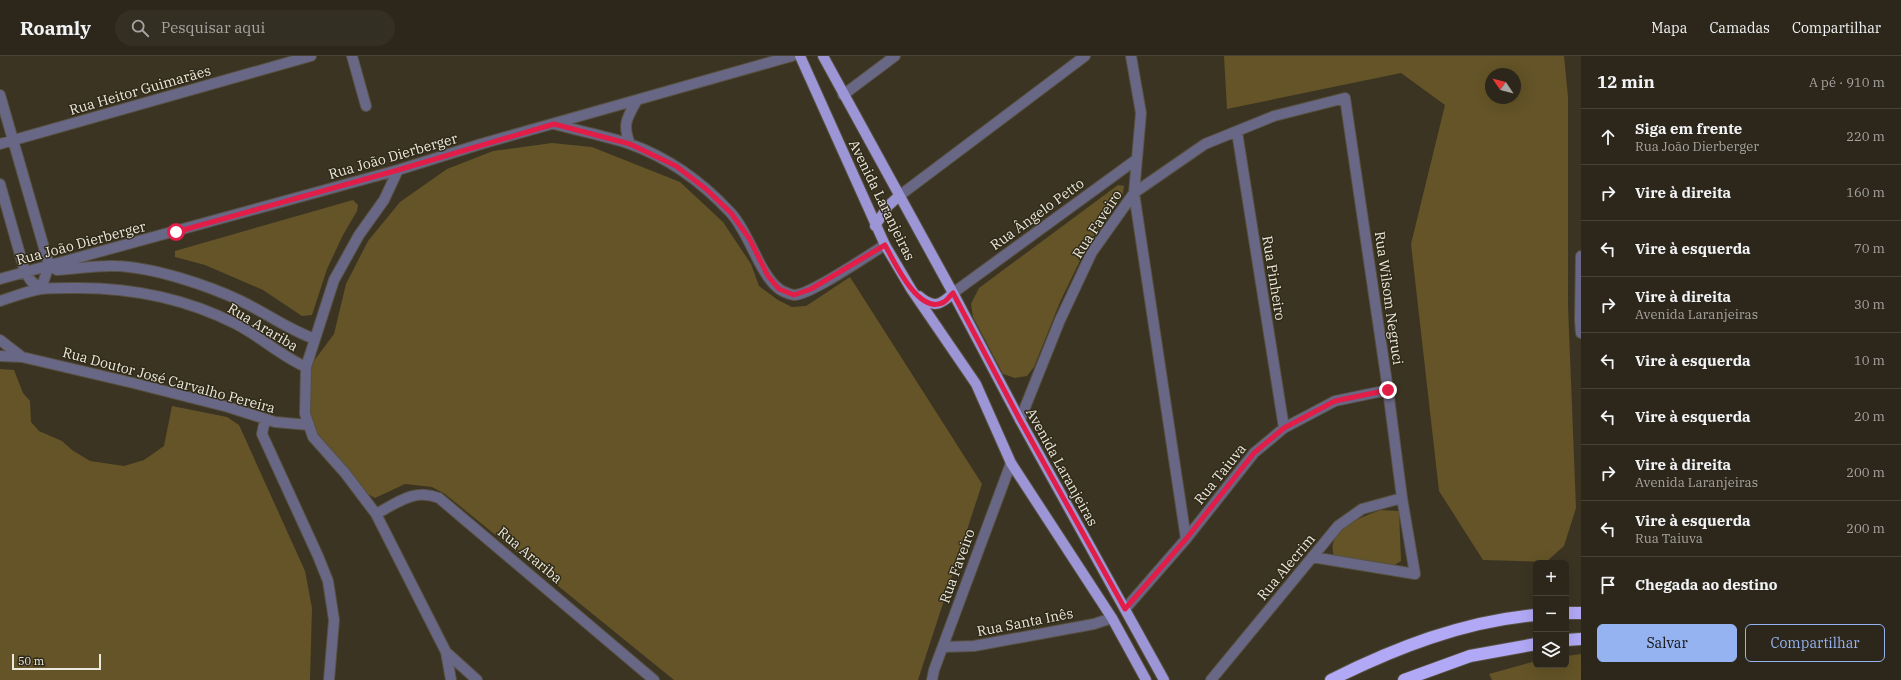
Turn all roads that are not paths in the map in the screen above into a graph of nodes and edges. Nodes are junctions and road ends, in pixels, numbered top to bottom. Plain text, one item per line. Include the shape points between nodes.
1 (311, 56) edge
2 (352, 56) edge
3 (792, 56) edge
4 (800, 56) edge
5 (823, 56) edge
6 (896, 56) edge
7 (1085, 56) edge
8 (1131, 56) edge
9 (843, 95) junction
10 (0, 96) edge
11 (1345, 98) joint
12 (637, 100) junction
13 (366, 106) dead end
14 (554, 124) junction
15 (1237, 132) junction
16 (13, 141) junction
17 (0, 144) edge
18 (630, 144) junction
19 (1137, 159) junction
20 (398, 170) junction
21 (0, 184) edge
22 (1134, 193) junction
23 (899, 196) junction
24 (876, 226) junction
25 (885, 245) junction
26 (1581, 256) edge
27 (48, 265) junction
28 (25, 272) junction
29 (0, 279) edge
30 (1581, 282) edge
31 (41, 289) junction
32 (911, 290) junction
33 (953, 293) junction
34 (0, 301) edge
35 (1581, 333) edge
36 (315, 338) junction
37 (0, 340) edge
38 (0, 356) edge
39 (22, 357) junction
40 (306, 367) junction
41 (1388, 390) junction
42 (265, 420) junction
43 (1020, 420) junction
44 (309, 425) junction
45 (1284, 428) junction
46 (1011, 463) junction
47 (1402, 498) junction
48 (376, 514) junction
49 (1186, 539) junction
50 (1312, 557) junction
51 (1125, 609) junction
52 (1569, 613) edge
53 (1581, 613) edge
54 (1533, 616) edge
55 (1112, 618) junction
56 (1581, 639) edge
57 (1569, 640) edge
58 (1533, 645) edge
59 (943, 647) junction
60 (446, 652) junction
61 (329, 680) edge
62 (451, 680) edge
63 (477, 680) edge
64 (654, 680) edge
65 (932, 680) edge
66 (1146, 680) edge
67 (1164, 680) edge
68 (1211, 680) edge
69 (1331, 680) edge
70 (1404, 680) edge

1 - 16 street, Rua Heitor Guimarães
2 - 13 street
3 - 12 street, Rua João Dierberger
4 - 24 main road, Avenida Laranjeiras
5 - 9 main road, Avenida Laranjeiras
6 - 9 street
7 - 23 street
8 - 19 street via 1141,113
9 - 23 main road, Avenida Laranjeiras
10 - 16 street
11 - 15 street, Rua Faveiro via 1274,116
11 - 41 street, Rua Wilsom Negruci
12 - 14 street, Rua João Dierberger
12 - 18 street via 626,119 626,133
14 - 18 street
14 - 20 street, Rua João Dierberger
15 - 22 street, Rua Faveiro via 1205,144
15 - 45 street, Rua Pinheiro
16 - 17 street, Rua Heitor Guimarães
16 - 27 street
18 - 25 street via 676,166 706,189 731,213 749,238 768,276 779,289 786,292 794,295 811,289
19 - 22 street
19 - 33 street, Rua Ângelo Petto
20 - 27 street, Rua João Dierberger
20 - 36 street via 384,200 359,234 334,280
21 - 28 street
22 - 43 street, Rua Faveiro via 1092,252 1060,320
22 - 49 street
23 - 24 main road via 888,206
23 - 33 main road, Avenida Laranjeiras
24 - 25 main road, Avenida Laranjeiras
25 - 32 main road, Avenida Laranjeiras
26 - 30 street
27 - 28 street, Rua João Dierberger
27 - 31 street
27 - 36 street, Rua Arariba via 57,270 115,266 165,275 235,298 298,333
28 - 29 street, Rua João Dierberger
28 - 31 street
30 - 35 street
31 - 34 street
31 - 40 street, Rua Arariba via 106,288 179,301 236,324
32 - 33 main road via 927,303 935,304 944,302
32 - 46 main road, Avenida Laranjeiras via 976,384
33 - 43 main road, Avenida Laranjeiras
36 - 40 street
37 - 39 street, Rua Doutor José Carvalho Pereira
38 - 39 street, Rua Doutor José Carvalho Pereira
39 - 42 street, Rua Doutor José Carvalho Pereira via 221,405
40 - 44 street via 305,414
41 - 45 street, Rua Taiuva via 1335,401
41 - 47 street, Rua Wilsom Negruci
42 - 44 street, Rua Doutor José Carvalho Pereira
42 - 61 street via 262,434 324,568 331,594 334,620
43 - 51 main road, Avenida Laranjeiras
44 - 48 street via 313,437
45 - 49 street, Rua Taiuva via 1254,453
46 - 55 main road, Avenida Laranjeiras
46 - 59 street, Rua Faveiro
47 - 50 street, Rua Alecrim via 1362,509 1338,526
47 - 50 street, Rua Wilsom Negruci via 1415,574
48 - 60 street
48 - 64 street, Rua Arariba via 413,495 429,494 439,498
49 - 51 street, Rua Taiuva
50 - 68 street, Rua Alecrim
51 - 67 main road, Avenida Laranjeiras
52 - 53 highway
54 - 69 highway via 1475,625 1444,634 1397,650
55 - 59 street, Rua Santa Inês via 1094,624 974,646
55 - 66 main road, Avenida Laranjeiras
56 - 57 highway
58 - 70 highway via 1470,656
59 - 65 street, Rua Faveiro
60 - 62 street
60 - 63 street

